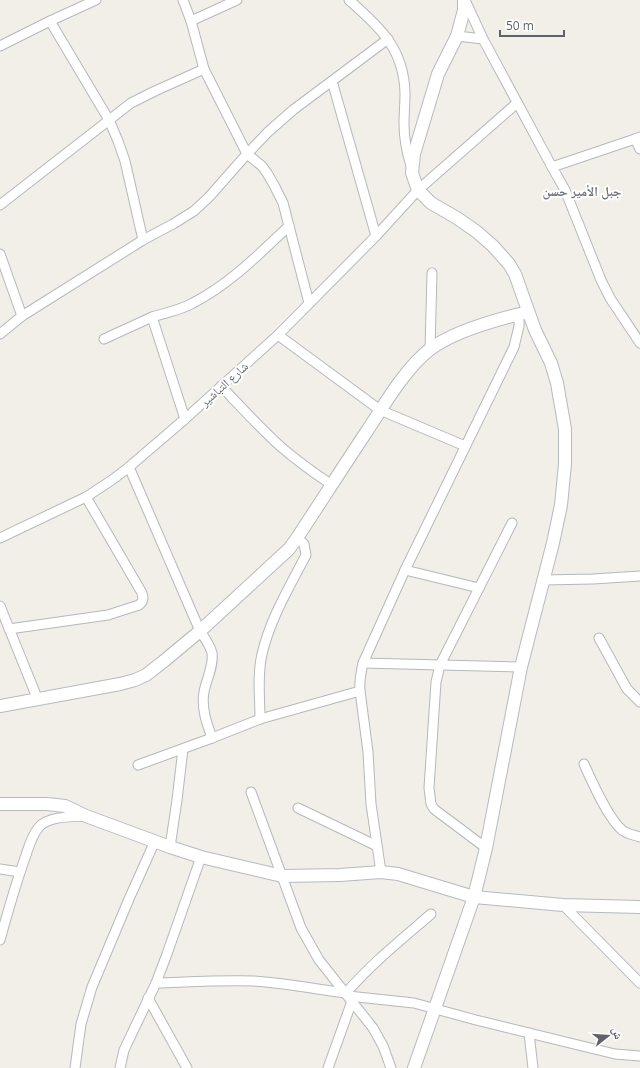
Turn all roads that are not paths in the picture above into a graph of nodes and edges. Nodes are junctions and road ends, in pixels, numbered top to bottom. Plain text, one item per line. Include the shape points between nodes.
1 (96, 0) edge
2 (182, 0) edge
3 (237, 0) edge
4 (349, 0) edge
5 (465, 0) edge
6 (50, 21) junction
7 (191, 21) junction
8 (457, 36) junction
9 (388, 39) junction
10 (483, 39) junction
11 (0, 46) edge
12 (204, 69) junction
13 (332, 81) junction
14 (517, 103) junction
15 (109, 120) junction
16 (638, 138) edge
17 (640, 149) edge
18 (247, 154) junction
19 (552, 167) junction
20 (412, 173) junction
21 (418, 190) junction
22 (0, 205) edge
23 (289, 226) junction
24 (376, 236) junction
25 (142, 240) junction
26 (0, 254) edge
27 (432, 272) dead end
28 (309, 303) junction
29 (523, 313) junction
30 (22, 316) junction
31 (152, 318) junction
32 (0, 334) edge
33 (278, 335) junction
34 (104, 339) dead end
35 (640, 343) edge
36 (430, 349) junction
37 (221, 386) junction
38 (380, 410) junction
39 (185, 419) junction
40 (465, 446) junction
41 (129, 466) junction
42 (332, 485) junction
43 (86, 497) junction
44 (512, 523) dead end
45 (0, 538) edge
46 (297, 538) junction
47 (405, 570) junction
48 (640, 576) edge
49 (544, 580) junction
50 (479, 588) junction
51 (0, 606) edge
52 (10, 629) junction
53 (200, 631) junction
54 (599, 638) dead end
55 (363, 663) junction
56 (440, 665) junction
57 (521, 667) junction
58 (360, 691) junction
59 (38, 700) junction
60 (640, 702) edge
61 (0, 706) edge
62 (260, 719) junction
63 (212, 738) junction
64 (183, 748) junction
65 (584, 764) dead end
66 (138, 766) dead end
67 (251, 792) dead end
68 (0, 804) edge
69 (298, 808) dead end
70 (86, 816) junction
71 (640, 837) edge
72 (155, 841) junction
73 (377, 846) junction
74 (170, 847) junction
75 (486, 848) junction
76 (201, 857) junction
77 (0, 869) edge
78 (20, 872) junction
79 (381, 872) junction
80 (282, 876) junction
81 (474, 897) junction
82 (563, 905) junction
83 (640, 906) edge
84 (431, 914) dead end
85 (0, 940) edge
86 (156, 983) junction
87 (640, 983) edge
88 (348, 997) junction
89 (148, 998) junction
90 (434, 1008) junction
91 (528, 1033) junction
92 (640, 1056) edge
93 (75, 1068) edge
94 (120, 1068) edge
95 (187, 1068) edge
96 (328, 1068) edge
97 (391, 1068) edge
98 (414, 1068) edge
99 (533, 1068) edge

1 - 6 street
2 - 7 street
3 - 7 street
4 - 9 street via 369,17
5 - 8 street
5 - 10 street
6 - 11 street
6 - 15 street
7 - 12 street
8 - 10 street
8 - 20 street via 438,74 414,154
9 - 13 street
9 - 20 street via 402,68 405,93 404,124
10 - 14 street
12 - 15 street via 131,103
12 - 18 street
13 - 18 street via 293,110
13 - 24 street
14 - 19 street
14 - 21 street, شارع التباشير
15 - 22 street
15 - 25 street via 125,161
16 - 17 street
16 - 19 street
18 - 23 street via 262,166 274,185 283,203
18 - 25 street via 194,210
19 - 35 street via 565,190 604,286
20 - 21 street
21 - 24 street, شارع التباشير
21 - 29 street via 431,203 477,232 498,250 515,274 520,288
23 - 28 street
23 - 31 street via 217,289 191,304
24 - 28 street, شارع التباشير
25 - 30 street
26 - 30 street
27 - 36 street
28 - 33 street, شارع التباشير
29 - 36 street via 464,331
29 - 40 street via 514,347
29 - 49 street via 535,330 551,363 565,429 561,505
30 - 32 street
31 - 34 street
31 - 39 street
33 - 37 street, شارع التباشير
33 - 38 street
36 - 38 street via 406,374
37 - 39 street, شارع التباشير
37 - 42 street via 278,445
38 - 40 street
38 - 42 street
39 - 41 street, شارع التباشير
40 - 47 street
41 - 43 street, شارع التباشير
41 - 53 street
42 - 46 street
43 - 45 street, شارع التباشير
43 - 52 street via 142,593 142,602 108,615
44 - 50 street
46 - 53 street via 282,557
46 - 62 street via 304,544 306,555 275,617 262,655 259,676
47 - 50 street
47 - 55 street
48 - 49 street
49 - 57 street
50 - 56 street
51 - 52 street
52 - 59 street
53 - 59 street via 164,661 135,680
53 - 63 street via 211,652 212,661 203,706
54 - 60 street via 628,689
55 - 56 street
55 - 58 street via 359,681
56 - 57 street
56 - 75 street via 434,710 429,788 431,804 434,809
57 - 75 street
58 - 62 street
58 - 73 street
59 - 61 street
62 - 63 street
63 - 64 street
64 - 66 street
64 - 74 street
65 - 71 street via 614,821 624,831
67 - 80 street
68 - 70 street via 65,806
69 - 73 street
70 - 72 street
70 - 78 street via 62,817 39,827 32,837
72 - 74 street
72 - 93 street via 92,987 81,1024
73 - 79 street
74 - 76 street
75 - 81 street
76 - 80 street
76 - 86 street
77 - 78 street
78 - 85 street
79 - 80 street
79 - 81 street via 398,874
80 - 88 street via 301,928 319,960
81 - 82 street
81 - 90 street
82 - 83 street
82 - 87 street
84 - 88 street via 371,966 359,978
86 - 88 street via 252,981
86 - 89 street
88 - 90 street via 414,1003
88 - 96 street
88 - 97 street via 367,1018 378,1036
89 - 94 street via 124,1050
89 - 95 street
90 - 91 street
90 - 98 street
91 - 92 street via 615,1054
91 - 99 street

